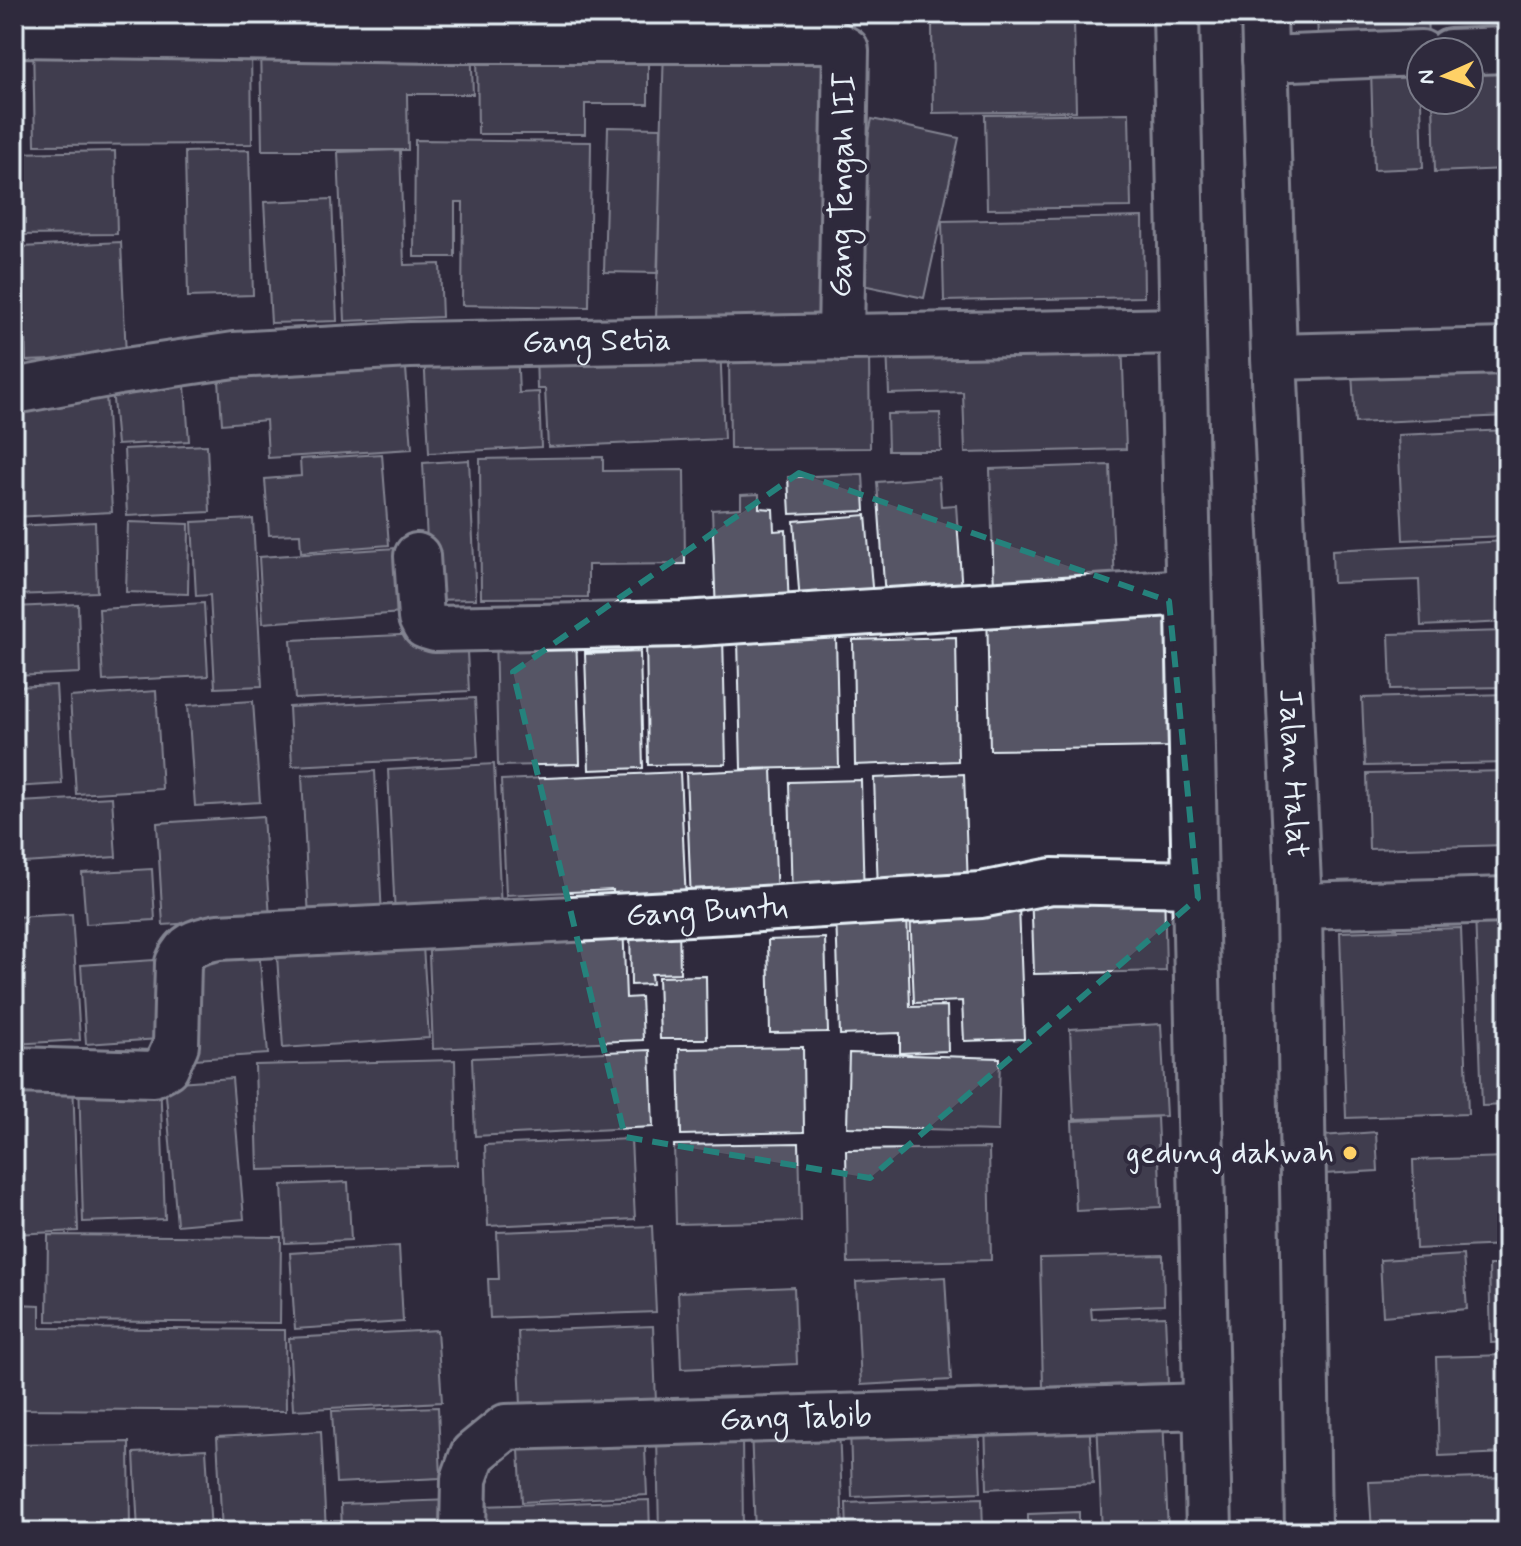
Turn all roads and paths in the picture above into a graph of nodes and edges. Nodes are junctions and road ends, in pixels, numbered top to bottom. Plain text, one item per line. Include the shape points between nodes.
1 (1176, 14) edge
2 (1264, 14) edge
3 (14, 34) edge
4 (1507, 50) edge
5 (1485, 51) edge
6 (1405, 54) edge
7 (1265, 59) junction
8 (1183, 331) junction
9 (841, 338) junction
10 (1507, 351) edge
11 (1274, 357) junction
12 (14, 391) edge
13 (417, 556) dead end
14 (1188, 592) junction
15 (1195, 884) junction
16 (1507, 900) edge
17 (1299, 906) junction
18 (14, 1070) edge
19 (1206, 1406) junction
20 (463, 1532) edge
21 (1209, 1532) edge
22 (1308, 1532) edge

1 - 8 street
2 - 7 street, Jalan Halat
3 - 9 street, Gang Tengah III via 829,40 846,50
4 - 5 street
6 - 7 street
7 - 11 street, Jalan Halat
8 - 9 street, Gang Setia
8 - 14 street
9 - 12 street, Gang Setia via 410,345 234,355
10 - 11 street
11 - 17 street, Jalan Halat
13 - 14 street via 421,618 435,629 683,624
14 - 15 street
15 - 18 street, Gang Buntu via 1052,881 981,895 218,937 182,951 176,1045 166,1067 153,1074
15 - 19 street
16 - 17 street
17 - 22 street, Jalan Halat
19 - 20 street, Gang Tabib via 506,1427 473,1454 464,1479
19 - 21 street

